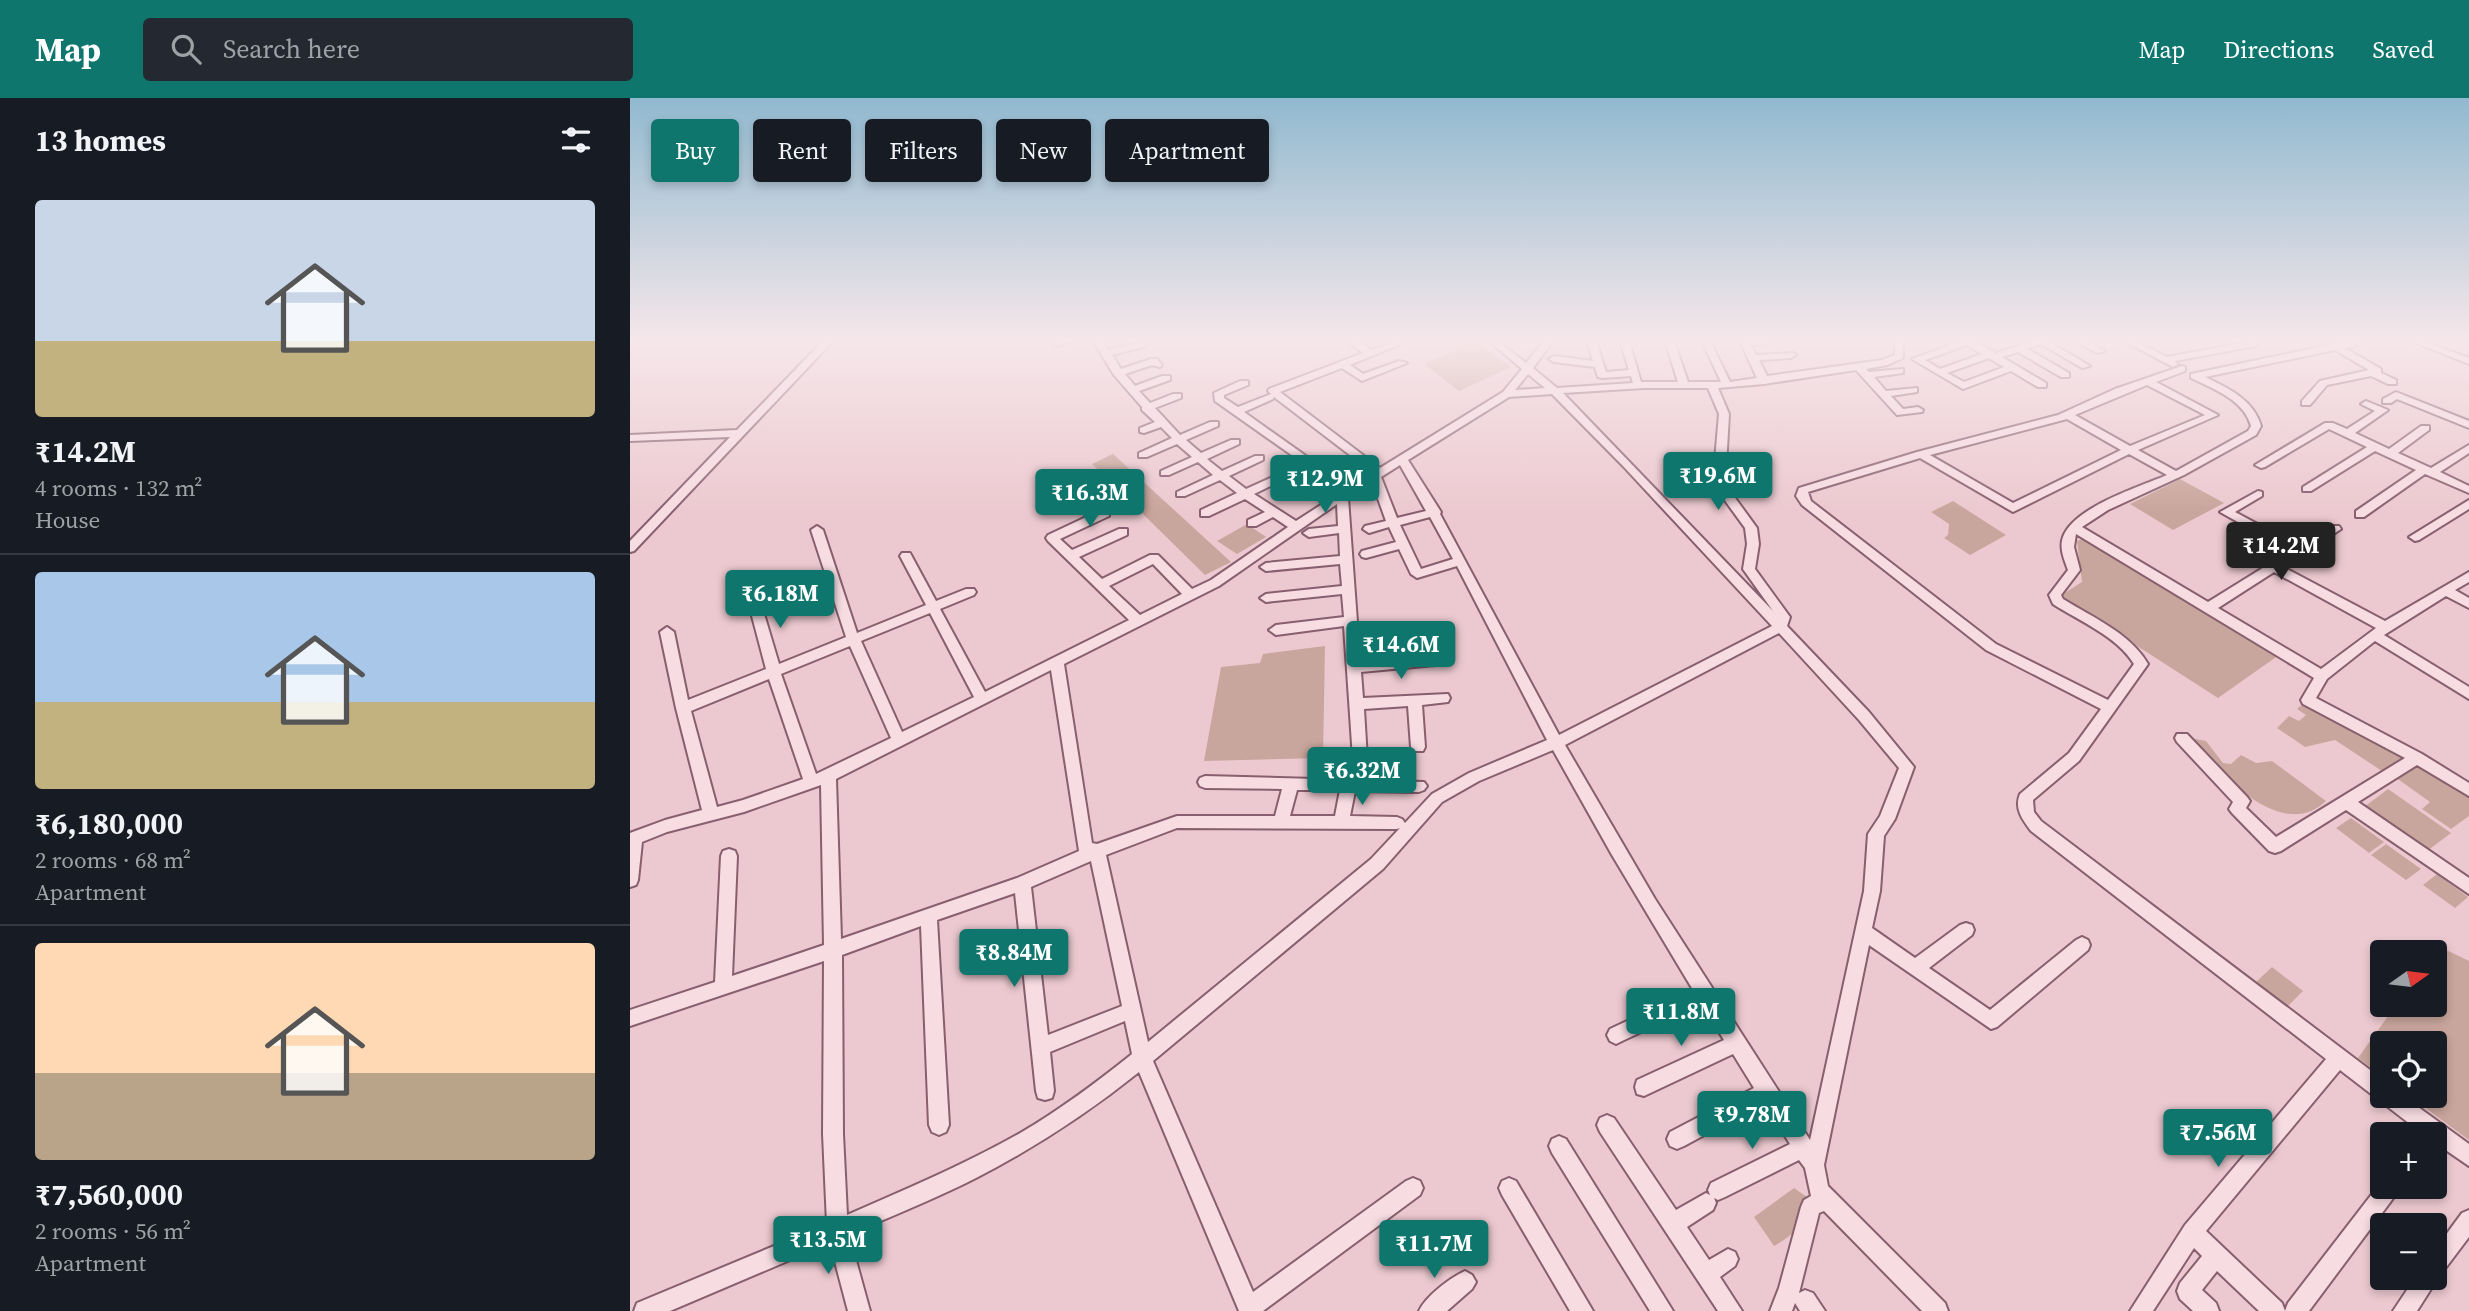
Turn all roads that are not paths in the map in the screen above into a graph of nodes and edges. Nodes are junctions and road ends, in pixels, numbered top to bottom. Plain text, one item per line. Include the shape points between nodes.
1 (769, 398) edge
2 (772, 398) edge
3 (1138, 398) edge
4 (1173, 398) edge
5 (1219, 398) edge
6 (1268, 398) edge
7 (1281, 398) edge
8 (1501, 398) edge
9 (1562, 398) edge
10 (1717, 398) edge
11 (1887, 398) edge
12 (2106, 398) edge
13 (2179, 398) edge
14 (2230, 398) edge
15 (2310, 398) edge
16 (2392, 398) edge
17 (2402, 398) edge
18 (2306, 402) dead end
19 (2366, 404) dead end
20 (1146, 408) junction
21 (1919, 410) dead end
22 (1236, 412) junction
23 (2066, 414) junction
24 (1162, 423) junction
25 (1214, 424) dead end
26 (2469, 425) edge
27 (2425, 428) dead end
28 (1144, 430) dead end
29 (737, 433) junction
30 (2348, 433) junction
31 (2469, 435) edge
32 (630, 438) edge
33 (1180, 439) junction
34 (1235, 442) dead end
35 (2375, 446) junction
36 (2469, 448) edge
37 (2129, 450) junction
38 (2390, 453) junction
39 (1922, 454) junction
40 (1143, 455) dead end
41 (1201, 457) junction
42 (1259, 458) dead end
43 (1401, 458) junction
44 (2261, 465) dead end
45 (2428, 471) junction
46 (1165, 474) dead end
47 (1378, 474) junction
48 (1222, 475) junction
49 (2175, 475) junction
50 (1281, 477) dead end
51 (2307, 489) dead end
52 (2469, 490) edge
53 (1345, 491) junction
54 (1181, 494) dead end
55 (1245, 494) junction
56 (2258, 494) dead end
57 (2469, 504) edge
58 (1435, 512) junction
59 (1105, 513) dead end
60 (1205, 513) dead end
61 (1273, 513) junction
62 (2360, 514) dead end
63 (1252, 523) dead end
64 (1393, 523) junction
65 (1296, 527) junction
66 (2075, 528) junction
67 (1345, 529) junction
68 (1369, 529) dead end
69 (2336, 529) dead end
70 (817, 530) dead end
71 (1123, 532) dead end
72 (1309, 533) dead end
73 (2415, 537) dead end
74 (630, 540) edge
75 (1403, 544) junction
76 (630, 548) edge
77 (2299, 551) junction
78 (1366, 554) dead end
79 (905, 556) dead end
80 (1070, 556) junction
81 (1347, 558) junction
82 (1461, 561) junction
83 (2274, 567) junction
84 (1266, 568) dead end
85 (2469, 576) edge
86 (1100, 585) junction
87 (1349, 589) junction
88 (2446, 590) junction
89 (970, 592) dead end
90 (1190, 595) junction
91 (753, 597) dead end
92 (1266, 598) dead end
93 (2469, 604) edge
94 (933, 608) junction
95 (2208, 608) junction
96 (1138, 621) junction
97 (1351, 621) junction
98 (1780, 627) junction
99 (1276, 630) dead end
100 (2380, 631) junction
101 (667, 632) dead end
102 (853, 640) junction
103 (1446, 659) dead end
104 (1057, 662) junction
105 (1354, 668) junction
106 (774, 672) junction
107 (2322, 676) junction
108 (2469, 694) edge
109 (1443, 698) dead end
110 (982, 700) junction
111 (1415, 700) junction
112 (1356, 704) junction
113 (2110, 707) junction
114 (682, 708) junction
115 (2182, 738) dead end
116 (899, 741) junction
117 (1556, 743) junction
118 (1418, 747) dead end
119 (2417, 758) junction
120 (1360, 759) dead end
121 (828, 776) junction
122 (811, 782) junction
123 (1205, 782) dead end
124 (1291, 784) junction
125 (1349, 785) junction
126 (1419, 786) dead end
127 (2469, 790) edge
128 (2348, 803) junction
129 (711, 814) junction
130 (1281, 822) junction
131 (1341, 822) junction
132 (1397, 823) dead end
133 (633, 839) edge
134 (1097, 851) junction
135 (729, 856) dead end
136 (630, 880) edge
137 (1022, 883) junction
138 (2469, 887) edge
139 (929, 917) junction
140 (1966, 930) dead end
141 (1864, 932) junction
142 (2082, 945) dead end
143 (833, 950) junction
144 (1916, 968) junction
145 (723, 987) junction
146 (1703, 994) junction
147 (1132, 1010) junction
148 (630, 1018) edge
149 (1616, 1035) dead end
150 (1735, 1044) junction
151 (1040, 1047) junction
152 (1142, 1058) junction
153 (2338, 1059) junction
154 (2370, 1082) edge
155 (1644, 1087) dead end
156 (1045, 1091) dead end
157 (1766, 1092) junction
158 (2404, 1108) edge
159 (939, 1125) dead end
160 (1606, 1125) dead end
161 (1677, 1139) dead end
162 (1559, 1146) dead end
163 (1808, 1156) junction
164 (2469, 1156) edge
165 (1413, 1188) dead end
166 (1509, 1188) dead end
167 (1827, 1199) junction
168 (2380, 1199) edge
169 (2469, 1220) edge
170 (1673, 1224) junction
171 (838, 1230) junction
172 (2192, 1232) junction
173 (2447, 1251) edge
174 (2217, 1255) junction
175 (1728, 1259) dead end
176 (1706, 1274) junction
177 (1465, 1282) dead end
178 (2419, 1290) edge
179 (1250, 1310) edge
180 (645, 1311) edge
181 (859, 1311) edge
182 (1430, 1311) edge
183 (1582, 1311) edge
184 (1662, 1311) edge
185 (1730, 1311) edge
186 (1781, 1311) edge
187 (1937, 1311) edge
188 (2141, 1311) edge
189 (2208, 1311) edge
190 (2274, 1311) edge
191 (2296, 1311) edge
192 (2404, 1311) edge

1 - 29 street
2 - 29 street
3 - 20 street
4 - 20 street
5 - 22 street
6 - 22 street
7 - 47 street
8 - 43 street
9 - 98 street
10 - 98 street via 1724,414 1719,484 1751,528 1749,569 1784,617
11 - 21 street via 1901,413
12 - 23 street
13 - 37 street via 2213,415
14 - 49 street via 2247,408 2256,426 2243,438
15 - 18 street
16 - 31 street via 2387,401
17 - 26 street
19 - 30 street via 2383,410
20 - 24 street
22 - 53 street
23 - 37 street
23 - 39 street
24 - 28 street
24 - 33 street
25 - 33 street
27 - 38 street
29 - 32 street
29 - 74 street
29 - 76 street
30 - 35 street
30 - 44 street via 2329,425
33 - 40 street
33 - 41 street
34 - 41 street
35 - 38 street
35 - 51 street
36 - 45 street
37 - 39 street via 2013,508
37 - 49 street
38 - 45 street
39 - 113 street via 1803,490 1802,496 1991,647
41 - 46 street
41 - 48 street
42 - 48 street
43 - 47 street
43 - 58 street
45 - 52 street
45 - 62 street
47 - 53 street
47 - 64 street
48 - 54 street
48 - 55 street
49 - 66 street via 2101,509
50 - 55 street
53 - 65 street
53 - 67 street
55 - 60 street
55 - 61 street
56 - 77 street via 2226,512
57 - 73 street
58 - 64 street
58 - 82 street
59 - 80 street via 1052,538
61 - 63 street
61 - 65 street
64 - 68 street
64 - 75 street
65 - 90 street
66 - 95 street
66 - 113 street via 2067,550 2074,570 2055,595 2057,601 2141,660
67 - 72 street
67 - 81 street
69 - 77 street
70 - 102 street
71 - 80 street
75 - 78 street
75 - 82 street via 1417,574
77 - 83 street
79 - 94 street
80 - 86 street
81 - 84 street
81 - 87 street
82 - 117 street
83 - 95 street
83 - 100 street
85 - 88 street
86 - 90 street via 1154,558
86 - 96 street
87 - 92 street
87 - 97 street
88 - 93 street
88 - 100 street
89 - 94 street
90 - 96 street
91 - 106 street
94 - 102 street
94 - 110 street
95 - 107 street
96 - 104 street
97 - 99 street
97 - 105 street
98 - 117 street
98 - 141 street via 1907,767 1887,819 1876,834
100 - 107 street
100 - 108 street
101 - 114 street
102 - 106 street
102 - 116 street
103 - 105 street
104 - 110 street
104 - 134 street via 1081,833 1085,848
105 - 112 street
106 - 114 street
106 - 122 street
107 - 119 street via 2308,700
109 - 111 street
110 - 116 street
111 - 112 street
111 - 118 street
112 - 120 street
113 - 153 street via 2074,757 2025,798 2027,814 2036,826
114 - 129 street
115 - 128 street via 2242,801 2238,809 2275,846
116 - 121 street
117 - 146 street
117 - 152 street via 1474,777 1437,798 1377,864
119 - 127 street
119 - 128 street
121 - 122 street
121 - 143 street
122 - 129 street
123 - 124 street
124 - 125 street
124 - 130 street
125 - 126 street
125 - 131 street
128 - 138 street
129 - 133 street
130 - 131 street
130 - 134 street via 1177,822
131 - 132 street
133 - 136 street
134 - 137 street
134 - 147 street
135 - 145 street
137 - 139 street
137 - 151 street
139 - 143 street
139 - 159 street
140 - 144 street
141 - 144 street
141 - 163 street
142 - 144 street via 1991,1021
143 - 145 street
143 - 171 street
145 - 148 street
146 - 149 street
146 - 150 street
147 - 151 street
147 - 152 street
150 - 155 street
150 - 157 street
151 - 156 street
152 - 171 street via 1030,1138
152 - 179 street
153 - 154 street
153 - 172 street
157 - 161 street
157 - 163 street
158 - 164 street
160 - 170 street
162 - 184 street
163 - 167 street via 1819,1191
163 - 170 street via 1712,1197
165 - 179 street
166 - 183 street
167 - 186 street via 1811,1207
167 - 187 street
168 - 191 street
169 - 173 street
170 - 176 street
171 - 180 street
171 - 181 street
172 - 174 street
172 - 188 street
174 - 189 street via 2188,1292
174 - 190 street
175 - 176 street
176 - 185 street
177 - 182 street
178 - 192 street

